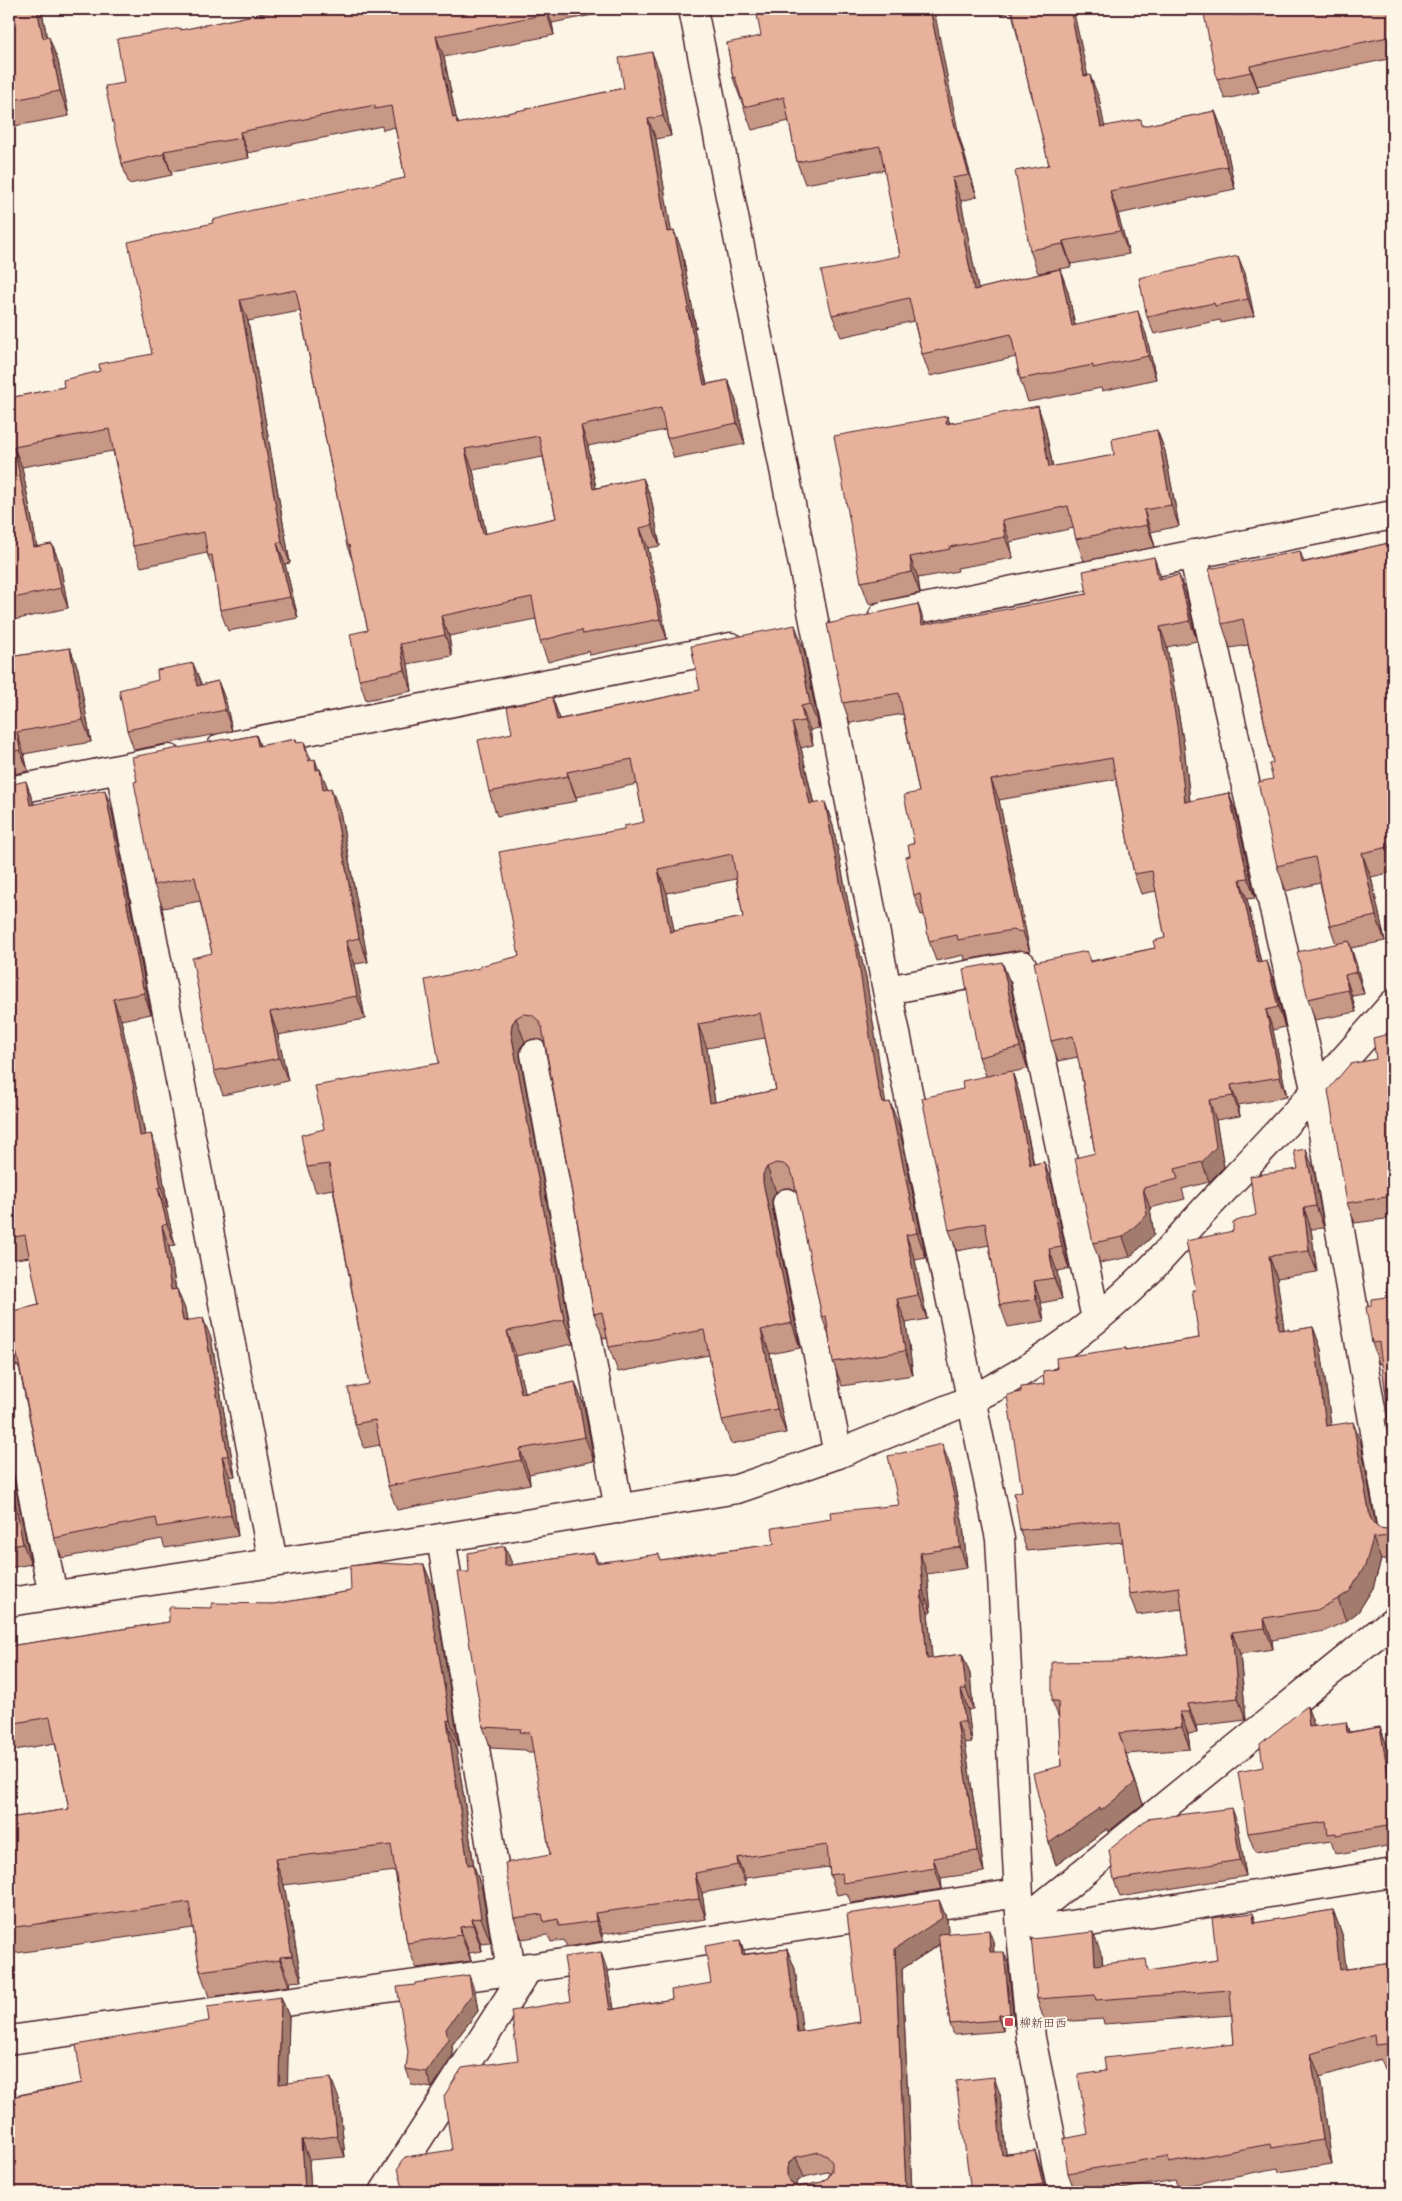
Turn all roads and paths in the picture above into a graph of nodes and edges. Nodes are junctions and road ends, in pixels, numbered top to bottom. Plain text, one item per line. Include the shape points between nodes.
1 (693, 9) edge
2 (1393, 515) edge
3 (1193, 554) junction
4 (816, 630) junction
5 (787, 636) edge
6 (758, 641) edge
7 (120, 768) junction
8 (9, 791) edge
9 (887, 990) junction
10 (1393, 1004) edge
11 (535, 1054) dead end
12 (1316, 1093) junction
13 (787, 1203) dead end
14 (1096, 1319) junction
15 (9, 1378) edge
16 (972, 1399) junction
17 (838, 1454) junction
18 (619, 1508) junction
19 (1393, 1535) edge
20 (441, 1538) junction
21 (273, 1562) junction
22 (53, 1595) junction
23 (9, 1602) edge
24 (1393, 1621) edge
25 (1393, 1873) edge
26 (1018, 1893) junction
27 (1021, 1928) junction
28 (520, 1969) junction
29 (9, 2040) edge
30 (384, 2192) edge
31 (1062, 2192) edge

1 - 4 street
2 - 3 street
3 - 4 street
3 - 12 street
4 - 5 street
4 - 9 street
6 - 7 street
7 - 8 street
7 - 21 street
9 - 14 street via 1022,965
9 - 16 street
10 - 12 street
11 - 18 street
12 - 14 street via 1147,1273
12 - 19 street
13 - 17 street
14 - 16 street via 1005,1383
15 - 22 street
16 - 17 street
16 - 26 street via 1000,1539
17 - 18 street via 737,1489
18 - 20 street
20 - 21 street
20 - 28 street
21 - 22 street
22 - 23 street
24 - 27 street
25 - 27 street
26 - 27 street
26 - 28 street
27 - 31 street via 1031,2038
28 - 29 street
28 - 30 street

